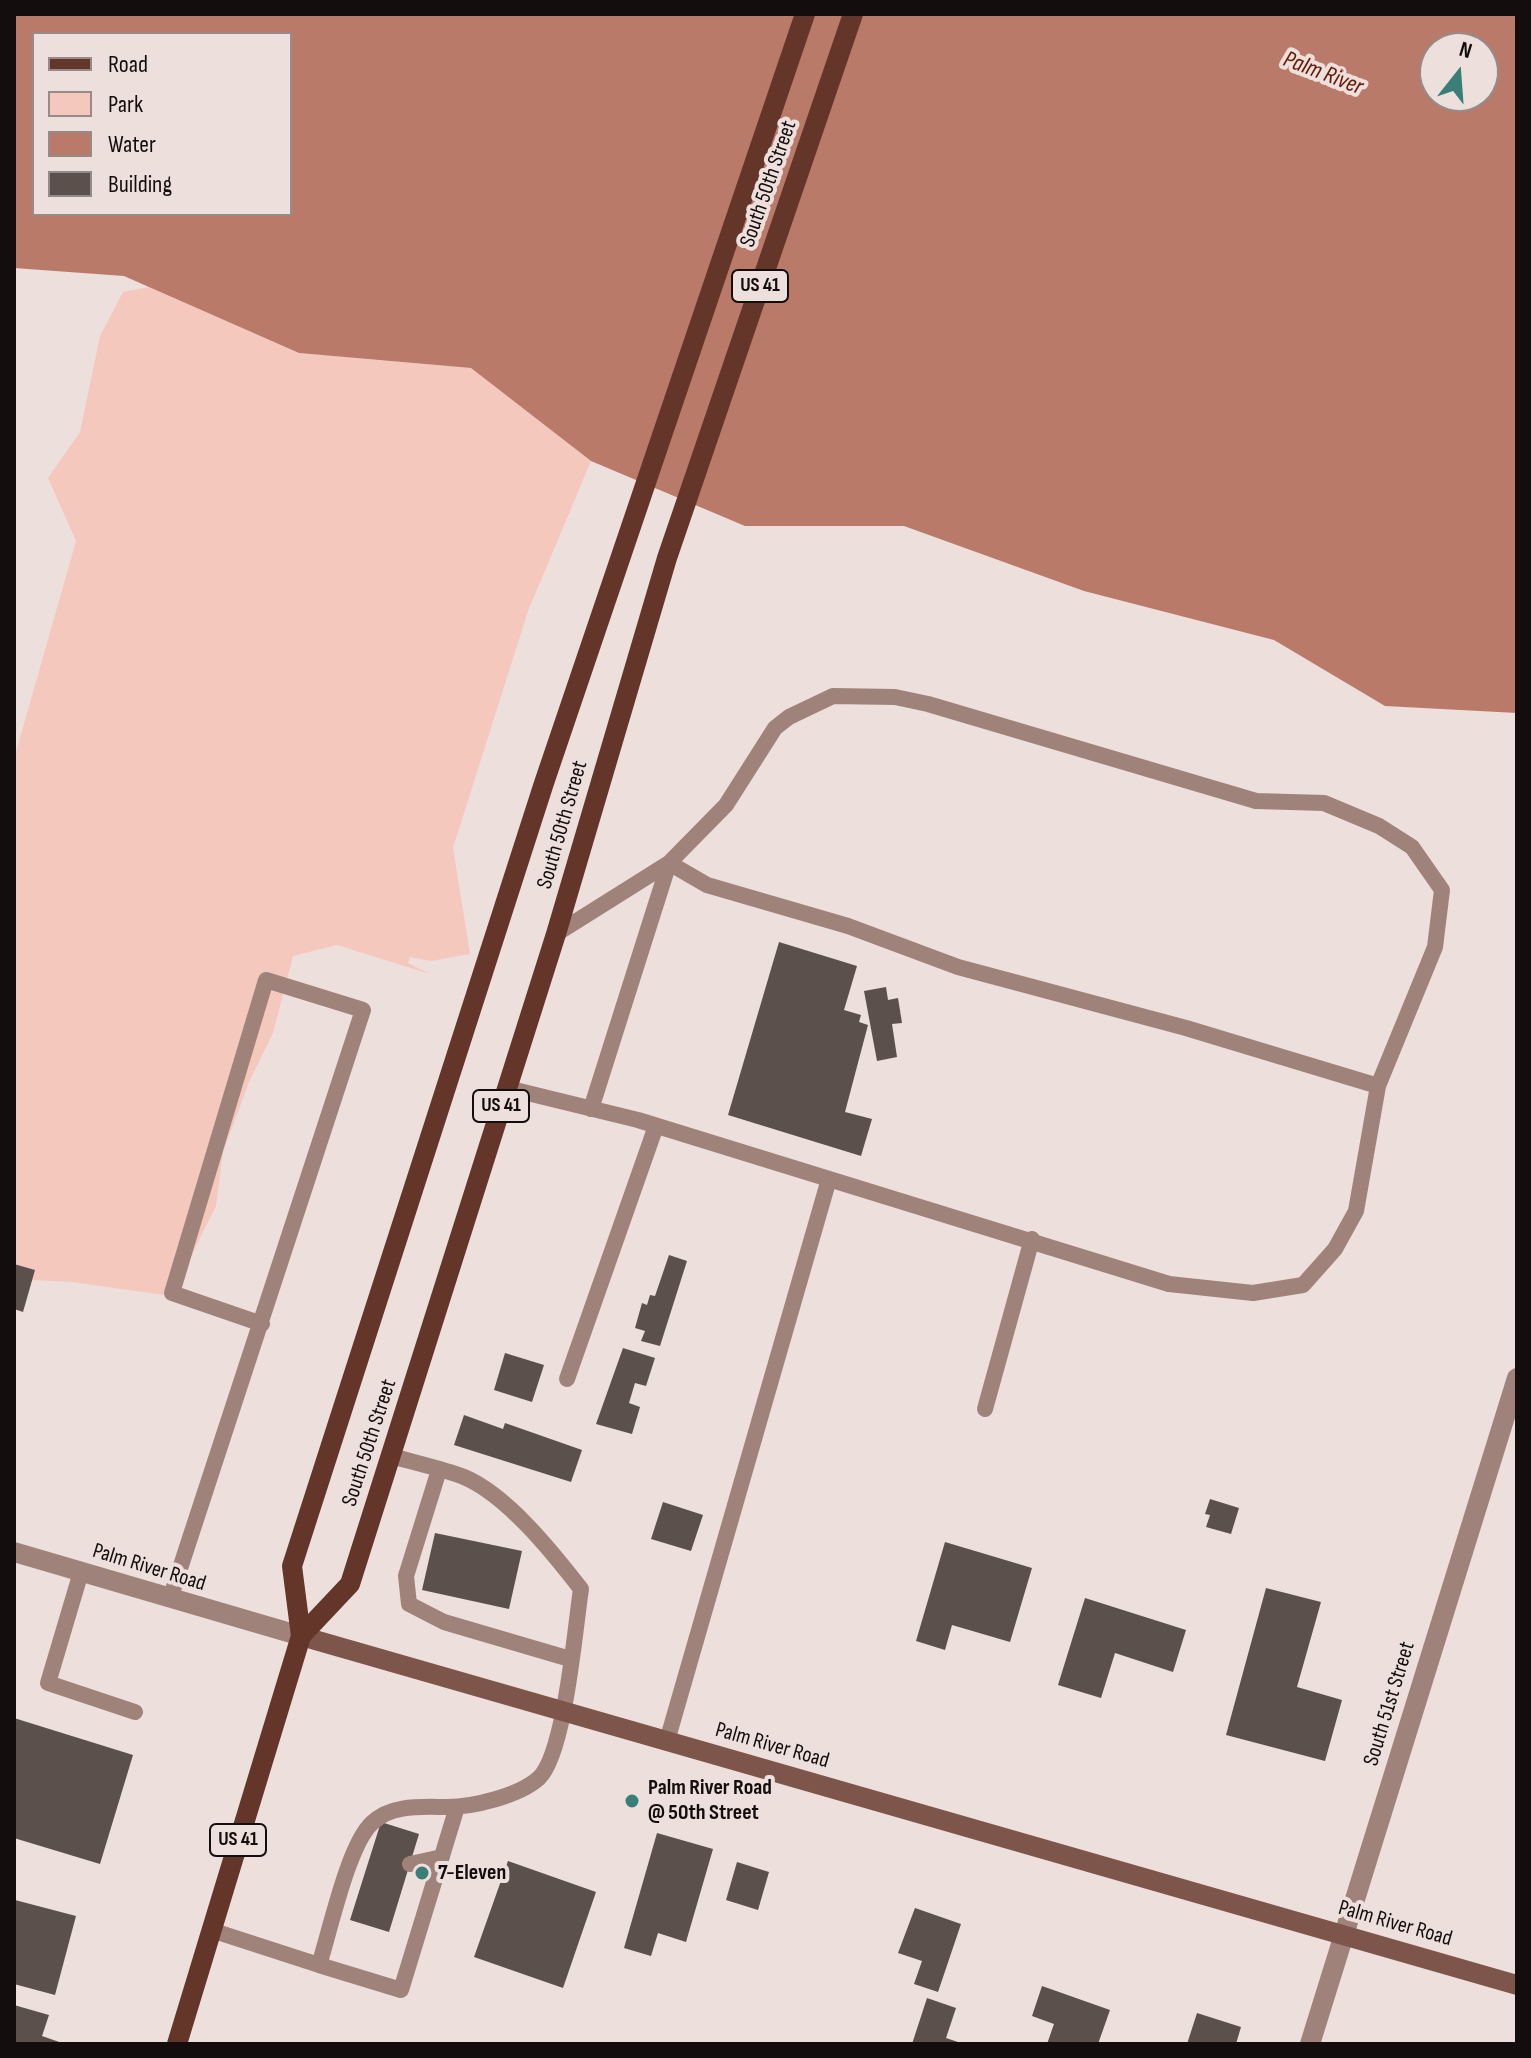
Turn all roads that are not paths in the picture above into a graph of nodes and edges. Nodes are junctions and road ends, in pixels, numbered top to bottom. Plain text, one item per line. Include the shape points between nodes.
1 (805, 14) edge
2 (853, 14) edge
3 (669, 863) junction
4 (556, 934) junction
5 (1378, 1086) junction
6 (507, 1088) junction
7 (591, 1109) junction
8 (656, 1126) junction
9 (829, 1179) junction
10 (1032, 1239) junction
11 (262, 1324) junction
12 (1517, 1378) edge
13 (567, 1379) dead end
14 (985, 1409) dead end
15 (392, 1456) junction
16 (439, 1470) junction
17 (14, 1552) edge
18 (81, 1572) junction
19 (170, 1599) junction
20 (301, 1636) junction
21 (570, 1659) junction
22 (563, 1711) junction
23 (135, 1712) dead end
24 (667, 1741) junction
25 (457, 1807) junction
26 (442, 1857) junction
27 (410, 1864) dead end
28 (364, 1877) dead end
29 (345, 1882) junction
30 (211, 1930) junction
31 (1344, 1934) junction
32 (319, 1965) junction
33 (1517, 1985) edge
34 (177, 2044) edge
35 (1310, 2044) edge

1 - 20 main road, South 50th Street / US 41 via 624,542 292,1566
2 - 4 main road, South 50th Street / US 41 via 667,558
3 - 4 lane
3 - 5 lane via 707,885 848,926 958,967
3 - 5 lane via 726,805 775,728 833,696 895,697 928,704 1256,801 1324,803 1379,826 1412,847 1442,890 1435,947
3 - 7 lane
4 - 6 main road, South 50th Street / US 41
5 - 10 lane via 1356,1211 1335,1249 1303,1285 1253,1293 1169,1284
6 - 7 lane
6 - 15 main road, South 50th Street / US 41
7 - 8 lane
8 - 9 lane
8 - 13 lane
9 - 10 lane
9 - 24 lane
10 - 14 lane
11 - 11 lane via 363,1010 266,980 172,1293
11 - 19 lane
12 - 31 street, South 51st Street
15 - 16 lane
15 - 20 main road, South 50th Street / US 41 via 350,1584
16 - 21 lane via 466,1478 515,1513 581,1589
16 - 21 lane via 406,1576 409,1604 444,1622
17 - 18 street, Palm River Road
18 - 19 street, Palm River Road
18 - 23 lane via 48,1683
19 - 20 street, Palm River Road
20 - 22 street, Palm River Road
20 - 30 main road, South 50th Street / US 41
21 - 22 lane
22 - 24 street, Palm River Road
22 - 25 lane via 539,1777 520,1789
24 - 31 street, Palm River Road
25 - 26 lane
25 - 29 lane via 382,1814 368,1826
26 - 27 lane
26 - 32 lane via 401,1990
28 - 29 lane
29 - 32 lane
30 - 32 lane
30 - 34 main road, South 50th Street / US 41
31 - 33 street, Palm River Road
31 - 35 street, South 51st Street

